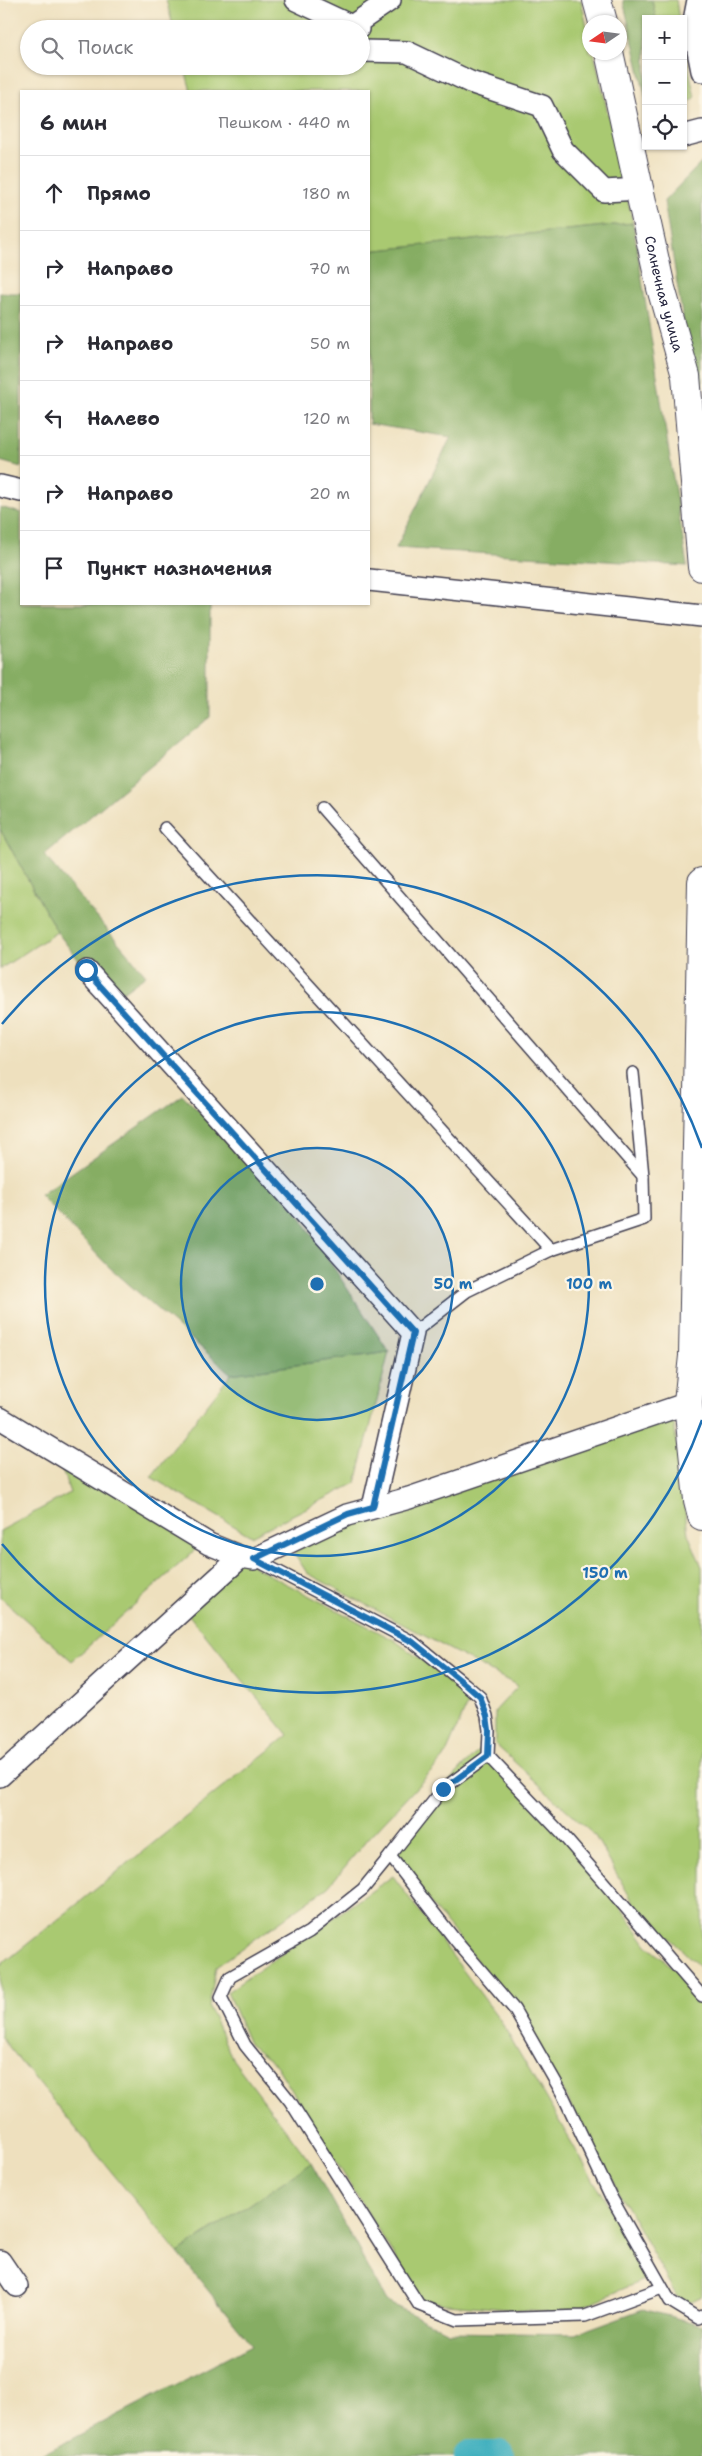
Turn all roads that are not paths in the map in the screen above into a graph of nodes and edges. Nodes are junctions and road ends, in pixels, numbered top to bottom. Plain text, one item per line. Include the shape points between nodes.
1 (296, 0) edge
2 (390, 0) edge
3 (598, 0) edge
4 (698, 0) edge
5 (601, 15) edge
6 (340, 20) edge
7 (366, 20) edge
8 (370, 34) edge
9 (370, 51) edge
10 (407, 52) junction
11 (611, 60) edge
12 (702, 71) edge
13 (702, 131) edge
14 (687, 135) edge
15 (638, 147) edge
16 (640, 189) junction
17 (0, 486) edge
18 (20, 491) edge
19 (702, 567) edge
20 (370, 580) edge
21 (702, 616) edge
22 (322, 808) dead end
23 (165, 828) dead end
24 (702, 882) edge
25 (86, 970) dead end
26 (633, 1073) dead end
27 (643, 1176) junction
28 (551, 1250) junction
29 (413, 1333) junction
30 (698, 1352) edge
31 (688, 1403) junction
32 (0, 1418) edge
33 (373, 1507) junction
34 (702, 1516) edge
35 (247, 1558) junction
36 (488, 1756) junction
37 (0, 1776) edge
38 (390, 1856) junction
39 (702, 1996) edge
40 (0, 2261) edge
41 (17, 2286) dead end
42 (662, 2288) junction
43 (702, 2316) edge

1 - 6 street
2 - 7 street
3 - 5 street
4 - 12 street via 693,26
8 - 10 street
9 - 10 street
10 - 16 street via 470,82 542,106 563,150 604,191
11 - 15 street, Солнечная улица
13 - 14 street
15 - 16 street, Солнечная улица
16 - 19 street, Солнечная улица via 661,288 686,376
17 - 18 street
20 - 21 street
22 - 27 lane
23 - 28 lane
24 - 30 street
25 - 29 street
26 - 27 lane
27 - 28 lane via 644,1219
28 - 29 lane via 468,1291
29 - 33 street
30 - 31 street
31 - 33 street
31 - 34 street
32 - 35 street via 209,1544
33 - 35 street via 348,1514
35 - 36 lane via 413,1642 465,1684 480,1697 487,1716
35 - 37 street
36 - 38 lane via 443,1789
36 - 39 lane via 561,1833
38 - 42 lane via 514,2009 562,2093 611,2197
38 - 42 lane via 363,1889 310,1932 230,1977 220,1997 245,2045 290,2101 419,2305 457,2320 585,2316
40 - 41 street
42 - 43 lane via 670,2301 698,2318

